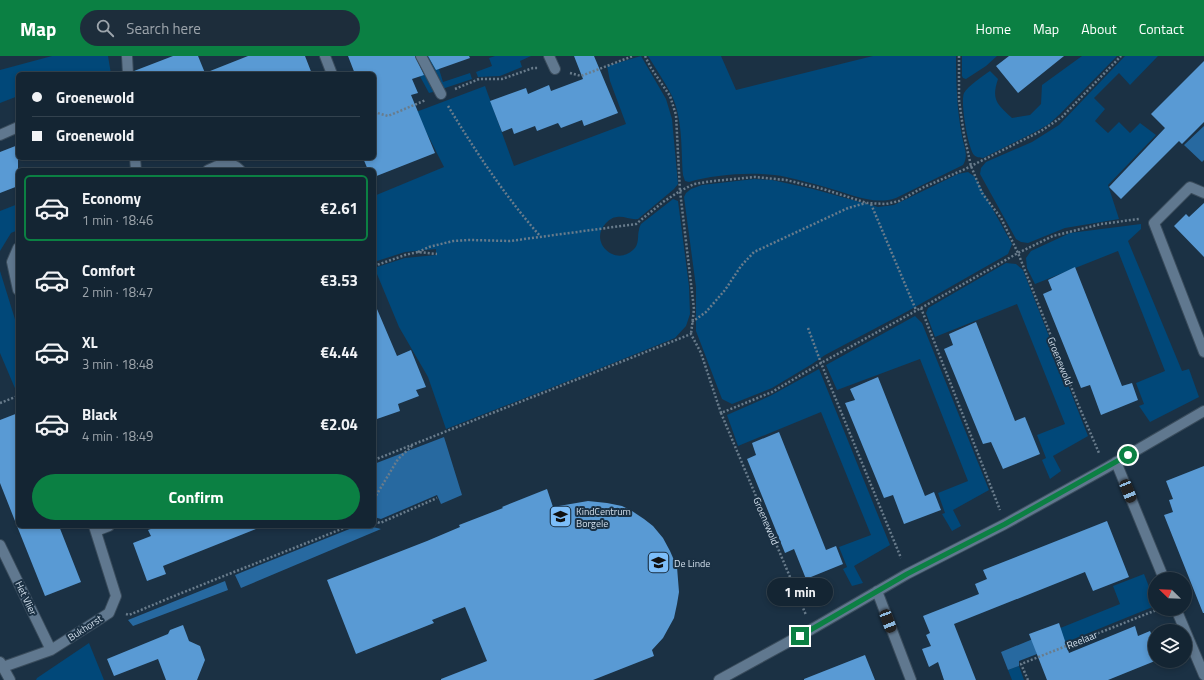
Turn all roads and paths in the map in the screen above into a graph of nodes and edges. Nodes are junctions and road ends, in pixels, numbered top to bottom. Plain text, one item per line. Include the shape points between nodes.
1 (127, 56) edge
2 (324, 56) edge
3 (421, 56) edge
4 (549, 56) edge
5 (633, 56) edge
6 (645, 56) edge
7 (959, 56) edge
8 (1121, 56) edge
9 (555, 69) junction
10 (128, 72) edge
11 (331, 72) edge
12 (441, 94) junction
13 (376, 113) edge
14 (16, 128) edge
15 (0, 135) edge
16 (971, 166) junction
17 (213, 168) edge
18 (238, 168) edge
19 (680, 192) junction
20 (1204, 192) edge
21 (867, 203) junction
22 (871, 203) junction
23 (1154, 223) junction
24 (540, 237) junction
25 (418, 252) junction
26 (16, 253) edge
27 (1018, 253) junction
28 (437, 254) dead end
29 (376, 265) edge
30 (16, 281) edge
31 (921, 308) junction
32 (916, 310) junction
33 (692, 322) junction
34 (808, 328) dead end
35 (691, 334) junction
36 (1204, 352) edge
37 (820, 363) junction
38 (16, 397) edge
39 (0, 403) edge
40 (1204, 411) edge
41 (721, 413) junction
42 (416, 444) junction
43 (376, 459) edge
44 (1116, 462) junction
45 (1106, 468) junction
46 (376, 496) edge
47 (437, 498) dead end
48 (376, 522) edge
49 (1005, 524) junction
50 (344, 528) edge
51 (95, 529) edge
52 (0, 545) edge
53 (1161, 572) edge
54 (907, 574) junction
55 (877, 591) junction
56 (112, 606) junction
57 (1148, 613) edge
58 (1179, 616) edge
59 (812, 629) junction
60 (51, 650) junction
61 (1, 664) edge
62 (1204, 675) edge
63 (10, 680) edge
64 (719, 680) edge
65 (911, 680) edge
66 (1028, 680) edge

1 - 10 street
2 - 11 street
3 - 12 street
4 - 9 street
5 - 9 path via 581,76
6 - 19 path via 670,96 676,115
7 - 16 path, Groenewold via 959,100
8 - 16 path via 1062,117
9 - 12 path via 533,68 502,79 479,79
12 - 13 path via 388,116
12 - 24 path via 490,171
14 - 15 street
16 - 22 path via 899,201 886,204
16 - 27 path, Groenewold via 982,193 1001,218
17 - 18 street via 224,163
19 - 21 path via 694,184 755,177 786,180
19 - 24 path via 636,224
19 - 33 path via 694,309
20 - 23 street via 1190,187
21 - 22 path
21 - 33 path via 848,208 754,252 706,312
22 - 32 path
23 - 27 path via 1147,218 1101,224 1053,236
23 - 36 street
24 - 25 path via 510,241 453,241 429,246
25 - 28 path
25 - 29 path
26 - 30 street via 12,262
27 - 31 path
27 - 45 path, Groenewold
31 - 32 path
31 - 49 path
32 - 37 path
33 - 35 path
34 - 37 path
35 - 41 path, Groenewold
35 - 42 path
37 - 41 path via 772,392
37 - 54 path
38 - 39 path
40 - 44 street
41 - 59 path, Groenewold
42 - 43 path
42 - 46 path via 398,459
44 - 45 street
44 - 53 street
45 - 49 street
47 - 48 path via 380,523
49 - 54 street
50 - 56 path via 129,615
51 - 56 street via 116,596
52 - 60 street, Het Vlier
54 - 55 street
55 - 59 street
55 - 65 street
56 - 60 street, Bukhorst via 110,612
57 - 66 path, Reelaar via 1022,664
58 - 62 street
59 - 64 street
60 - 61 street, Bukhorst
61 - 63 street

